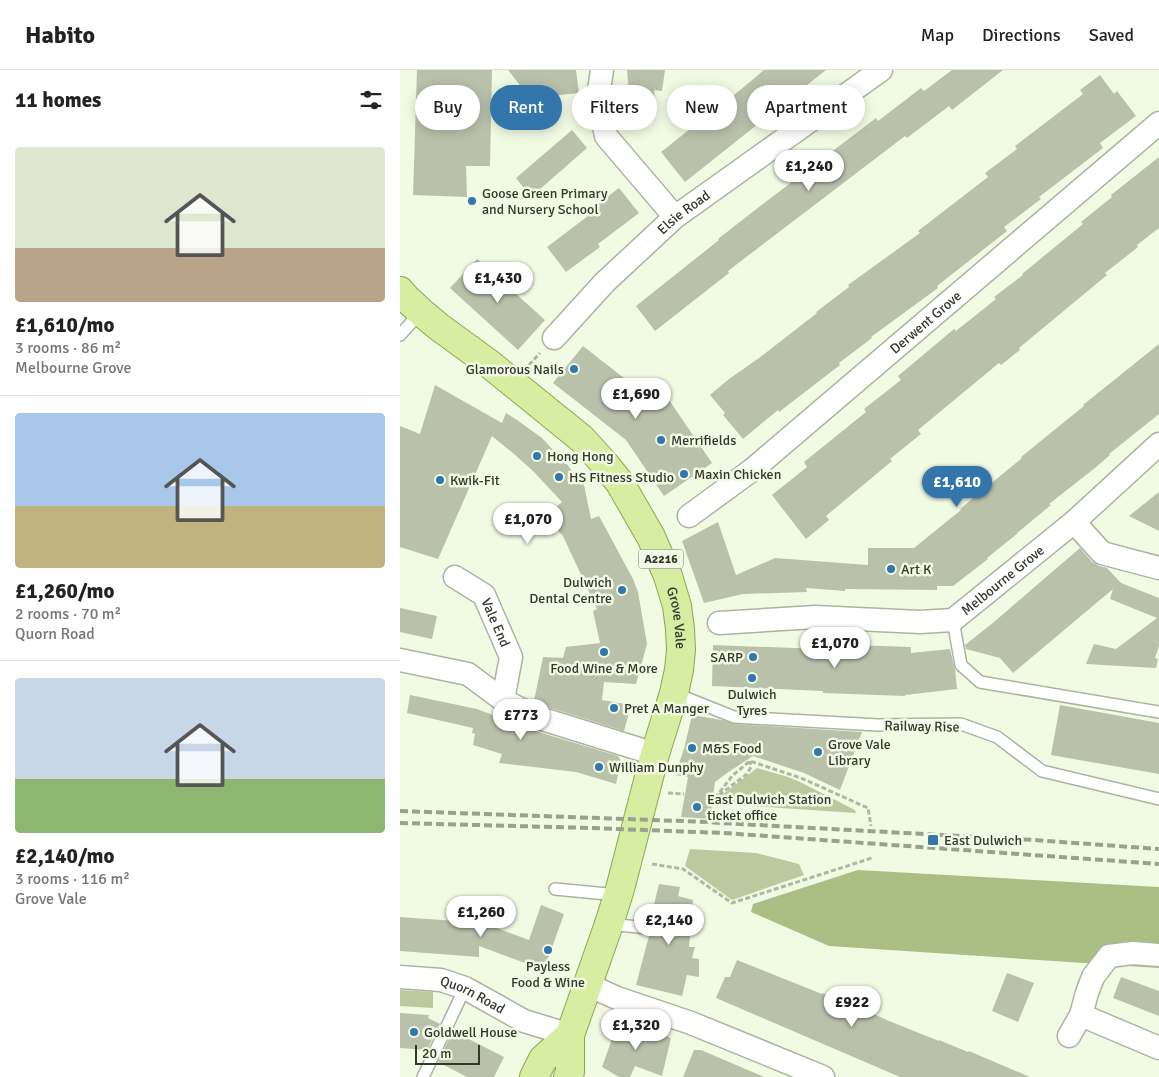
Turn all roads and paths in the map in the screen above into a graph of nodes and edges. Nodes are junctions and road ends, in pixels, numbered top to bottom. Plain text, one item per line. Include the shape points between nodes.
1 (602, 70) edge
2 (881, 70) edge
3 (1159, 123) edge
4 (675, 217) junction
5 (400, 291) edge
6 (421, 312) junction
7 (400, 335) edge
8 (554, 338) joint
9 (512, 384) junction
10 (1159, 444) edge
11 (689, 516) dead end
12 (1074, 522) junction
13 (1159, 568) edge
14 (455, 577) dead end
15 (953, 620) junction
16 (719, 623) dead end
17 (400, 660) edge
18 (674, 693) junction
19 (503, 700) junction
20 (1159, 712) edge
21 (655, 754) junction
22 (750, 761) junction
23 (1159, 799) edge
24 (871, 826) dead end
25 (872, 858) dead end
26 (627, 859) junction
27 (555, 889) dead end
28 (618, 895) junction
29 (609, 924) junction
30 (676, 931) dead end
31 (1159, 955) edge
32 (400, 977) edge
33 (588, 985) junction
34 (465, 988) junction
35 (1081, 1015) junction
36 (570, 1035) junction
37 (1069, 1036) dead end
38 (1159, 1048) edge
39 (423, 1077) edge
40 (534, 1077) edge
41 (568, 1077) edge
42 (823, 1077) edge

1 - 4 street via 598,97 606,136
2 - 4 street, Elsie Road
3 - 11 street, Derwent Grove via 752,470
4 - 8 street, Elsie Road via 605,282
5 - 6 main road, Grove Vale / A2216
6 - 7 lane
6 - 9 main road, Grove Vale / A2216
8 - 9 path
9 - 18 main road, Grove Vale / A2216 via 588,445 620,483 651,537 677,606 681,650
10 - 12 street, Melbourne Grove
12 - 13 street via 1102,553
12 - 15 street, Melbourne Grove
14 - 19 street, Vale End via 484,595 511,657
15 - 16 street, Melbourne Grove via 920,622 815,617
15 - 20 lane via 961,665 980,682
17 - 19 street via 468,674
18 - 21 main road, Grove Vale / A2216
18 - 23 lane, Railway Rise via 734,717 878,725 961,724 997,737 1042,771
19 - 21 street via 536,717
21 - 26 main road, Grove Vale / A2216
22 - 22 path via 747,774 714,798 733,775
22 - 24 path via 801,778 868,808
25 - 26 path via 732,904 683,869
26 - 28 main road, Grove Vale / A2216
27 - 28 lane
28 - 29 main road, Grove Vale / A2216
29 - 30 lane
29 - 33 main road, Grove Vale / A2216
31 - 35 street via 1133,952 1109,956 1093,977
32 - 34 street, Quorn Road via 440,980
33 - 36 main road, A2216
33 - 42 street
34 - 36 street, Quorn Road via 524,1021
34 - 39 lane
35 - 37 street
35 - 38 street
36 - 40 main road, A2216 via 543,1059
36 - 41 main road, A2216

